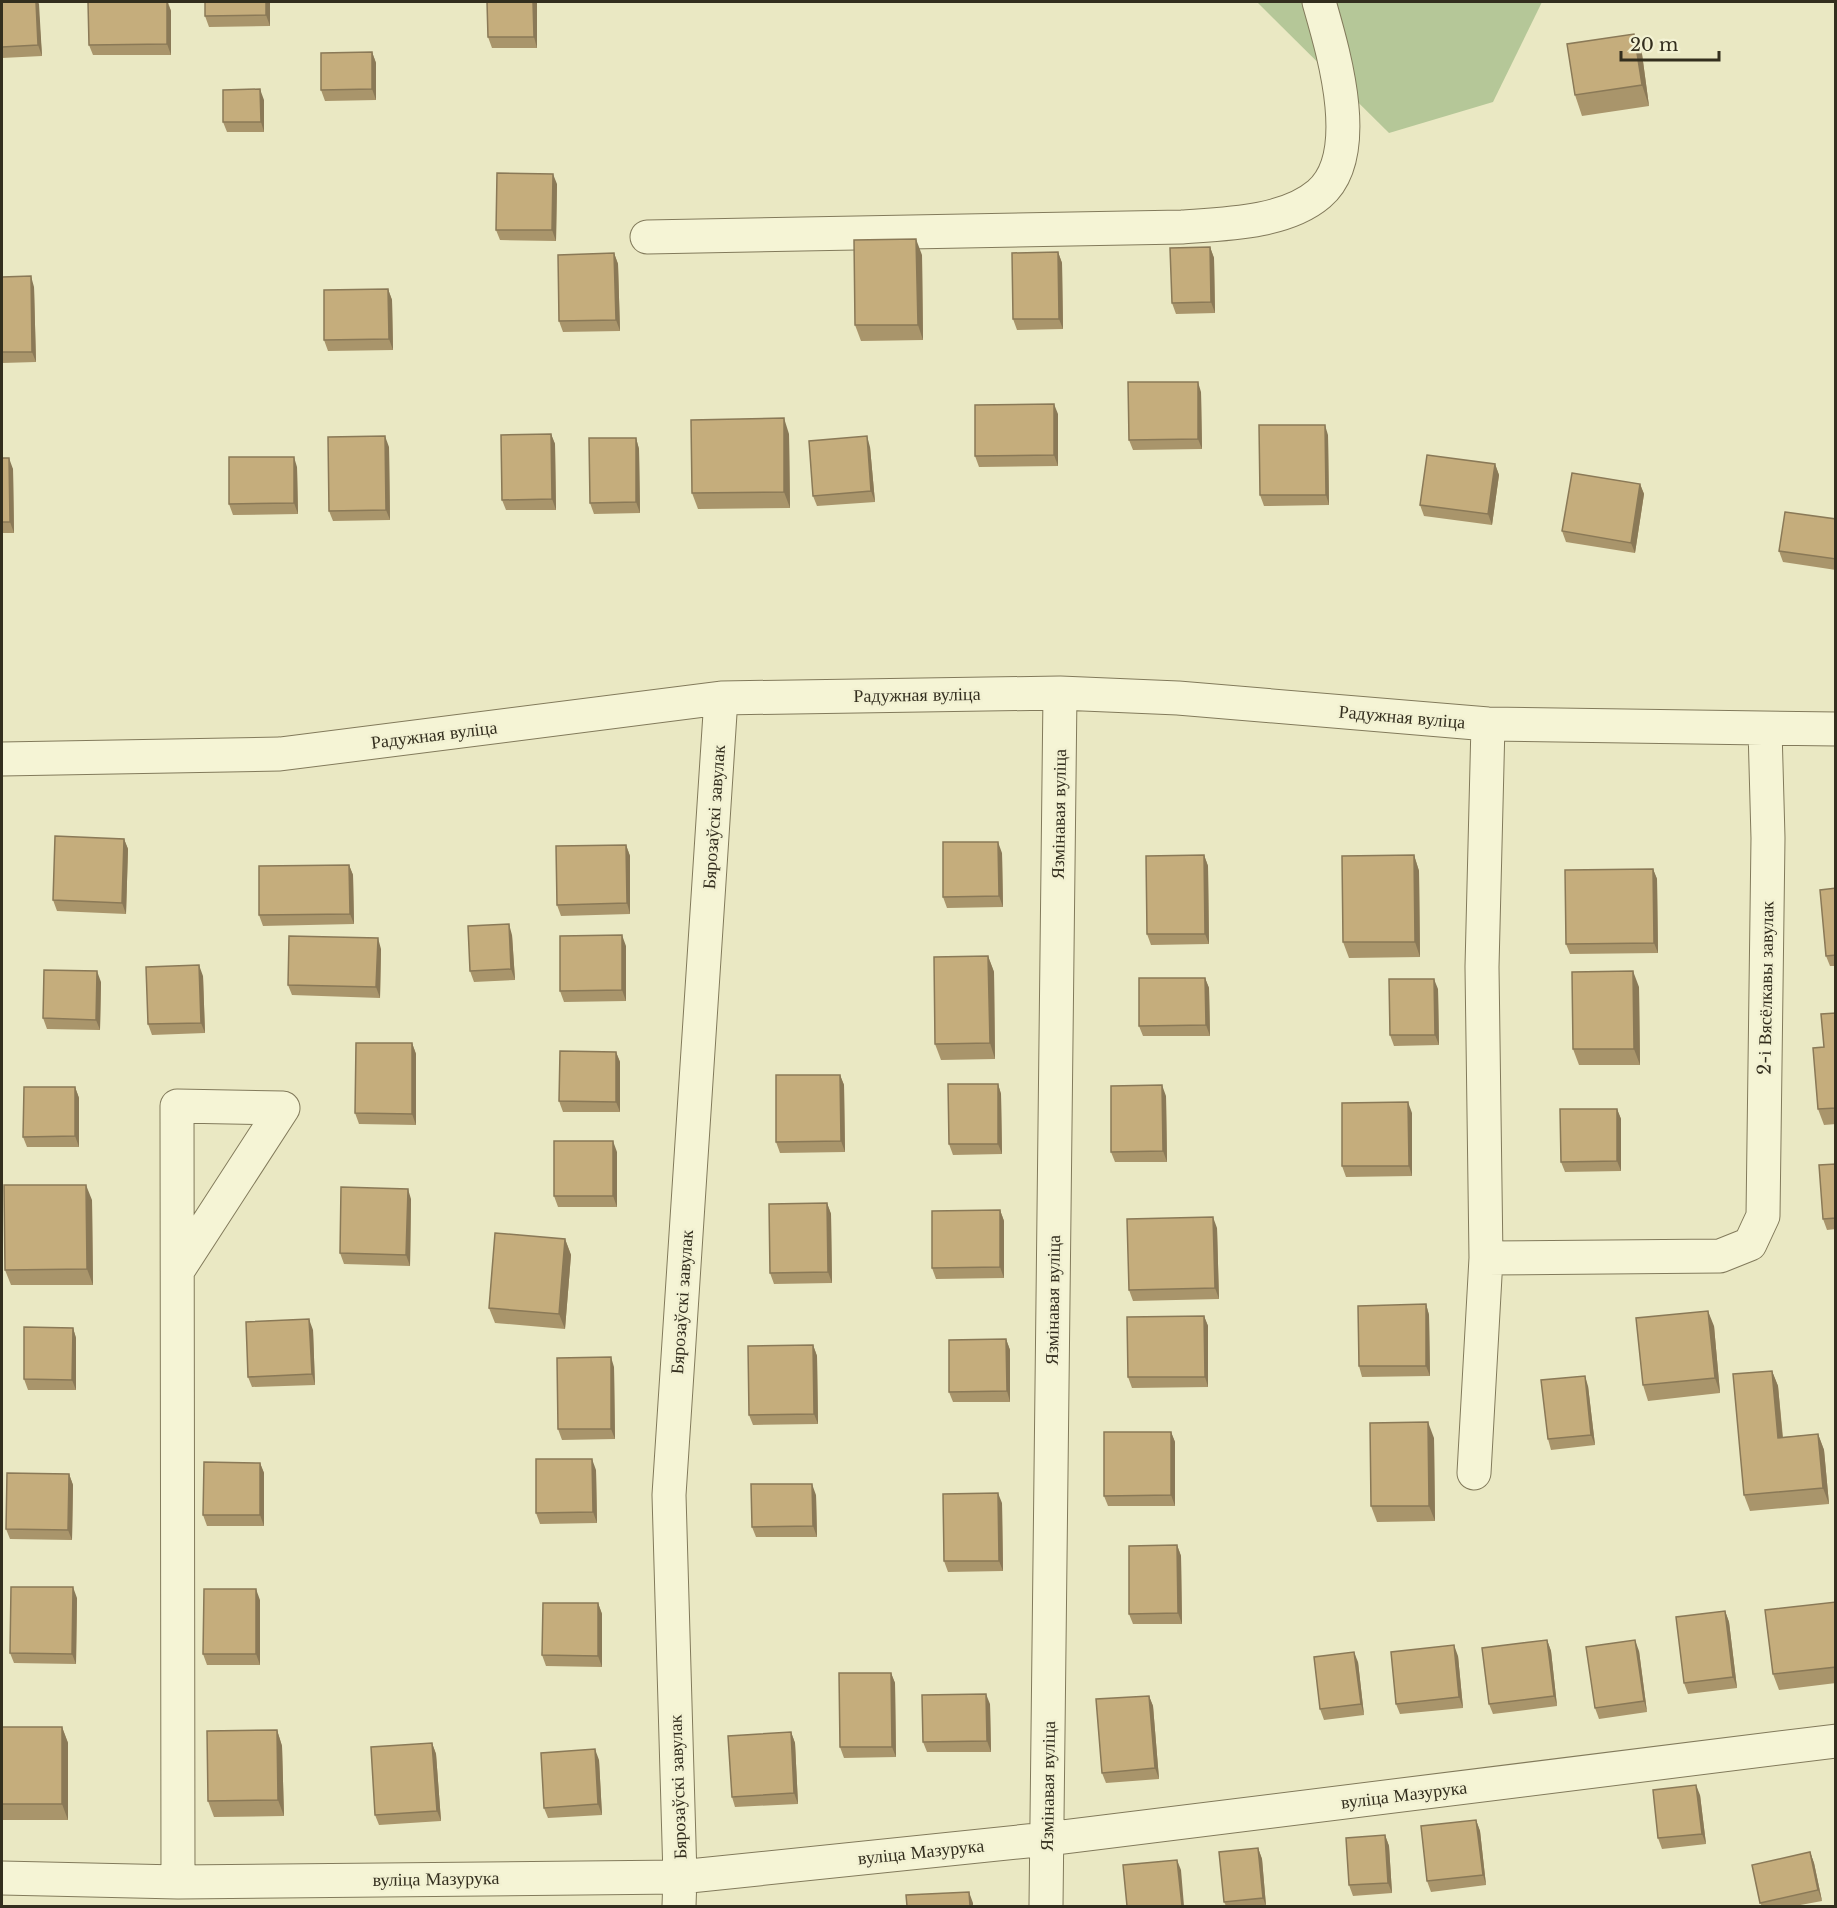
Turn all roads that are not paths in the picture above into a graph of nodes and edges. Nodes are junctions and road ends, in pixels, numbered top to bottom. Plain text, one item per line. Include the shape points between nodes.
1 (1319, 2) edge
2 (647, 237) dead end
3 (1060, 693) junction
4 (721, 698) junction
5 (1488, 724) junction
6 (1765, 729) junction
7 (1836, 729) edge
8 (2, 759) edge
9 (1486, 1258) junction
10 (177, 1270) junction
11 (1474, 1473) dead end
12 (1836, 1741) edge
13 (1047, 1839) junction
14 (2, 1878) edge
15 (178, 1882) junction
16 (680, 1892) edge
17 (1046, 1906) edge

1 - 2 street via 1342,106 1341,152 1333,177 1319,194 1298,207 1236,223 1182,227
3 - 4 street, Радужная вуліца
3 - 5 street, Радужная вуліца via 1178,698
3 - 13 street, Язмінавая вуліца
4 - 8 street, Радужная вуліца via 280,754
4 - 16 street, Бярозаўскі завулак via 669,1495
5 - 6 street, Радужная вуліца
5 - 9 street via 1482,967
6 - 7 street, Радужная вуліца
6 - 9 street, 2-і Вясёлкавы завулак via 1768,838 1763,1216 1750,1244 1720,1256
9 - 11 street
10 - 10 street via 177,1106 284,1108 271,1127
10 - 15 street
12 - 13 street, вуліца Мазурука
13 - 16 street, вуліца Мазурука
13 - 17 street, Язмінавая вуліца
14 - 15 street, вуліца Мазурука
15 - 16 street, вуліца Мазурука

